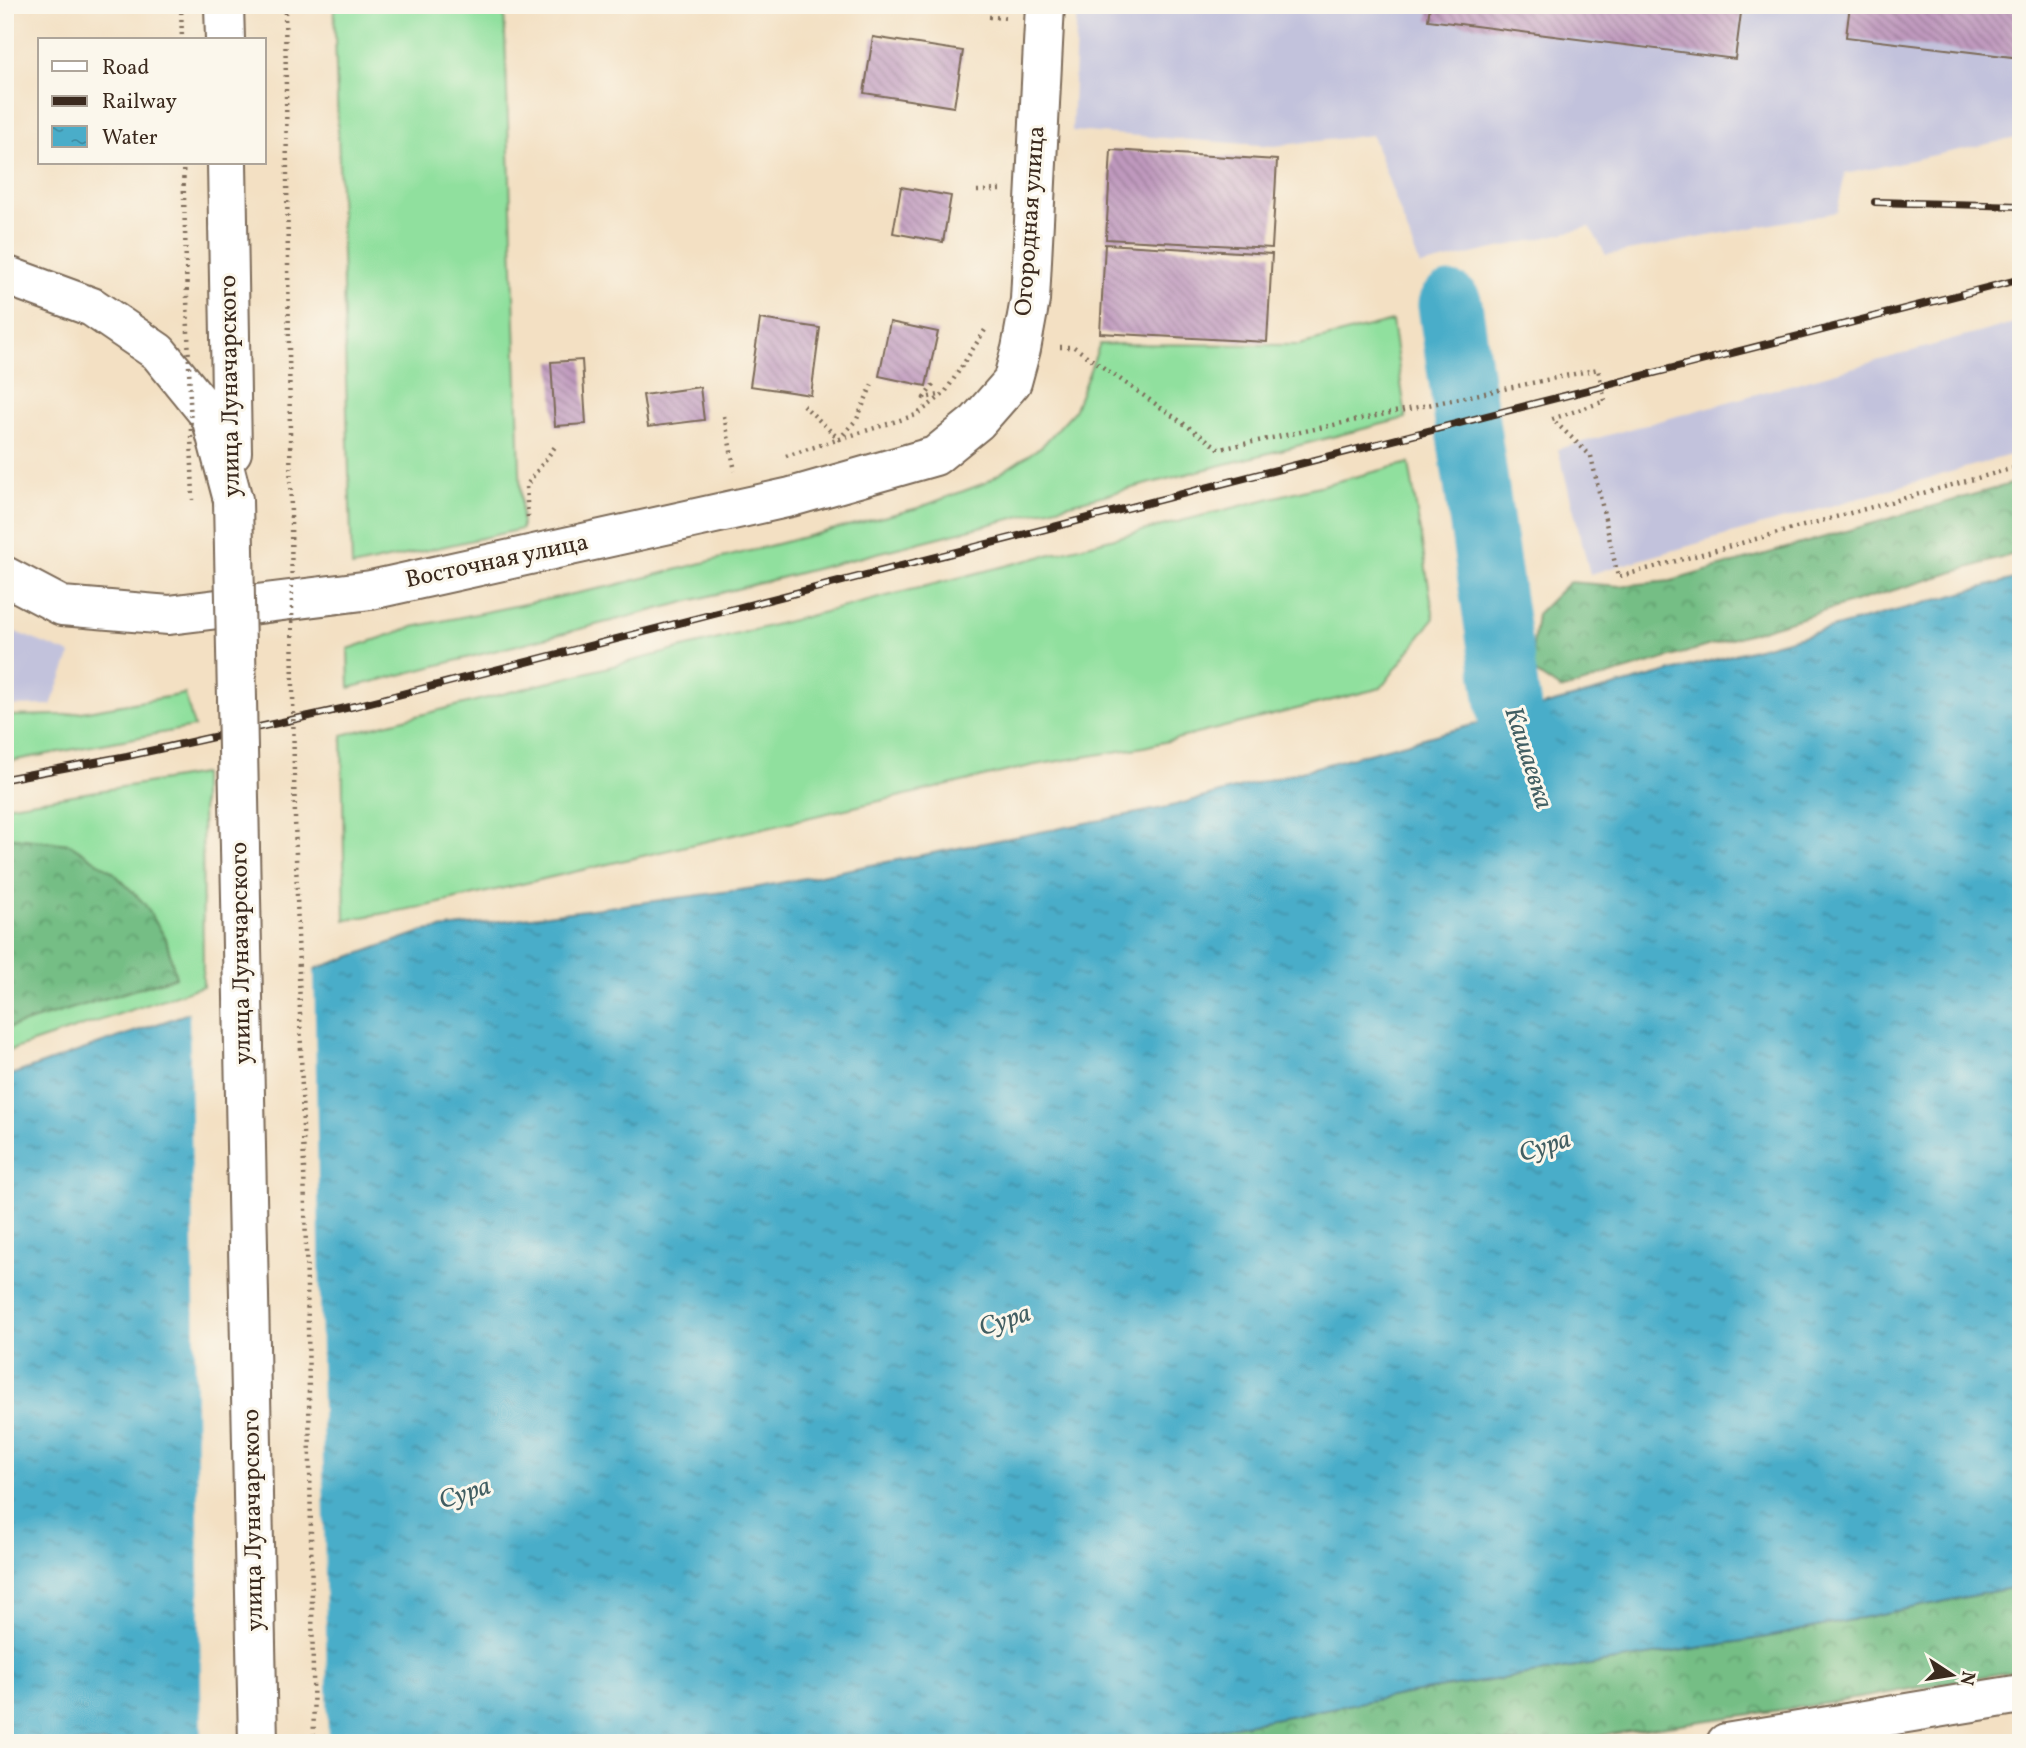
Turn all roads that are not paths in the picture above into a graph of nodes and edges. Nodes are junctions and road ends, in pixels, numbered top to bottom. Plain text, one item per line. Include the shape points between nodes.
1 (224, 5) edge
2 (1029, 12) edge
3 (225, 38) edge
4 (227, 164) edge
5 (5, 275) edge
6 (977, 422) joint
7 (233, 500) junction
8 (5, 576) edge
9 (2021, 1694) edge
10 (258, 1743) edge
11 (1726, 1743) edge

1 - 3 main road
2 - 6 main road, Огородная улица via 1030,300 1012,382
4 - 7 main road, улица Луначарского
5 - 7 main road, bridge via 92,307 158,352 211,417
6 - 8 main road, Восточная улица via 935,456 791,497 371,590 169,615 62,606
7 - 10 main road, улица Луначарского, bridge
9 - 11 main road

